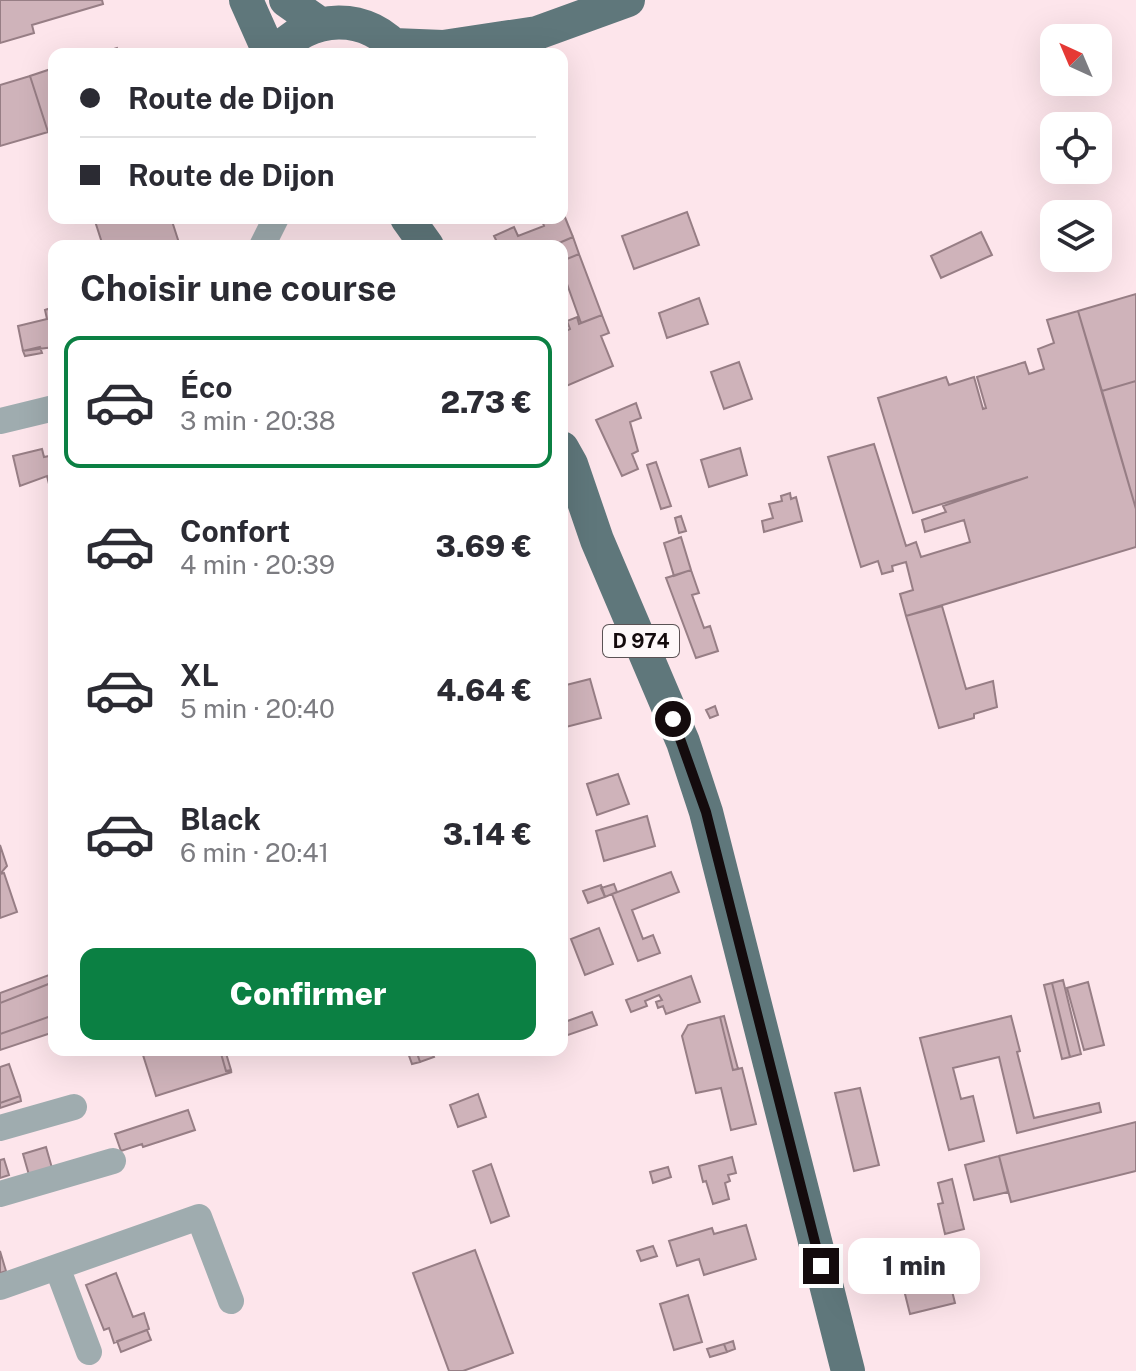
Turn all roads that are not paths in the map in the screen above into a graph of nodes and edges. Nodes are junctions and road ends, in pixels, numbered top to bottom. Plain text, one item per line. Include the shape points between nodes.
1 (246, 0) edge
2 (286, 0) edge
3 (628, 0) edge
4 (320, 24) junction
5 (537, 33) junction
6 (270, 48) edge
7 (279, 48) edge
8 (396, 48) edge
9 (420, 48) edge
10 (508, 48) edge
11 (48, 409) edge
12 (0, 421) edge
13 (568, 459) edge
14 (568, 499) edge
15 (597, 540) junction
16 (74, 1107) dead end
17 (0, 1128) edge
18 (113, 1161) dead end
19 (0, 1194) edge
20 (57, 1267) junction
21 (0, 1287) edge
22 (231, 1301) dead end
23 (89, 1352) dead end
24 (848, 1371) edge

1 - 6 main road
2 - 4 main road
3 - 5 main road
4 - 7 main road
4 - 8 main road via 359,24
5 - 9 main road
5 - 10 main road
11 - 12 street
13 - 15 main road, D 974
14 - 15 main road, D 974
15 - 24 main road, D 974 via 706,812
16 - 17 street
18 - 19 street
20 - 21 street
20 - 22 street via 199,1217
20 - 23 street

